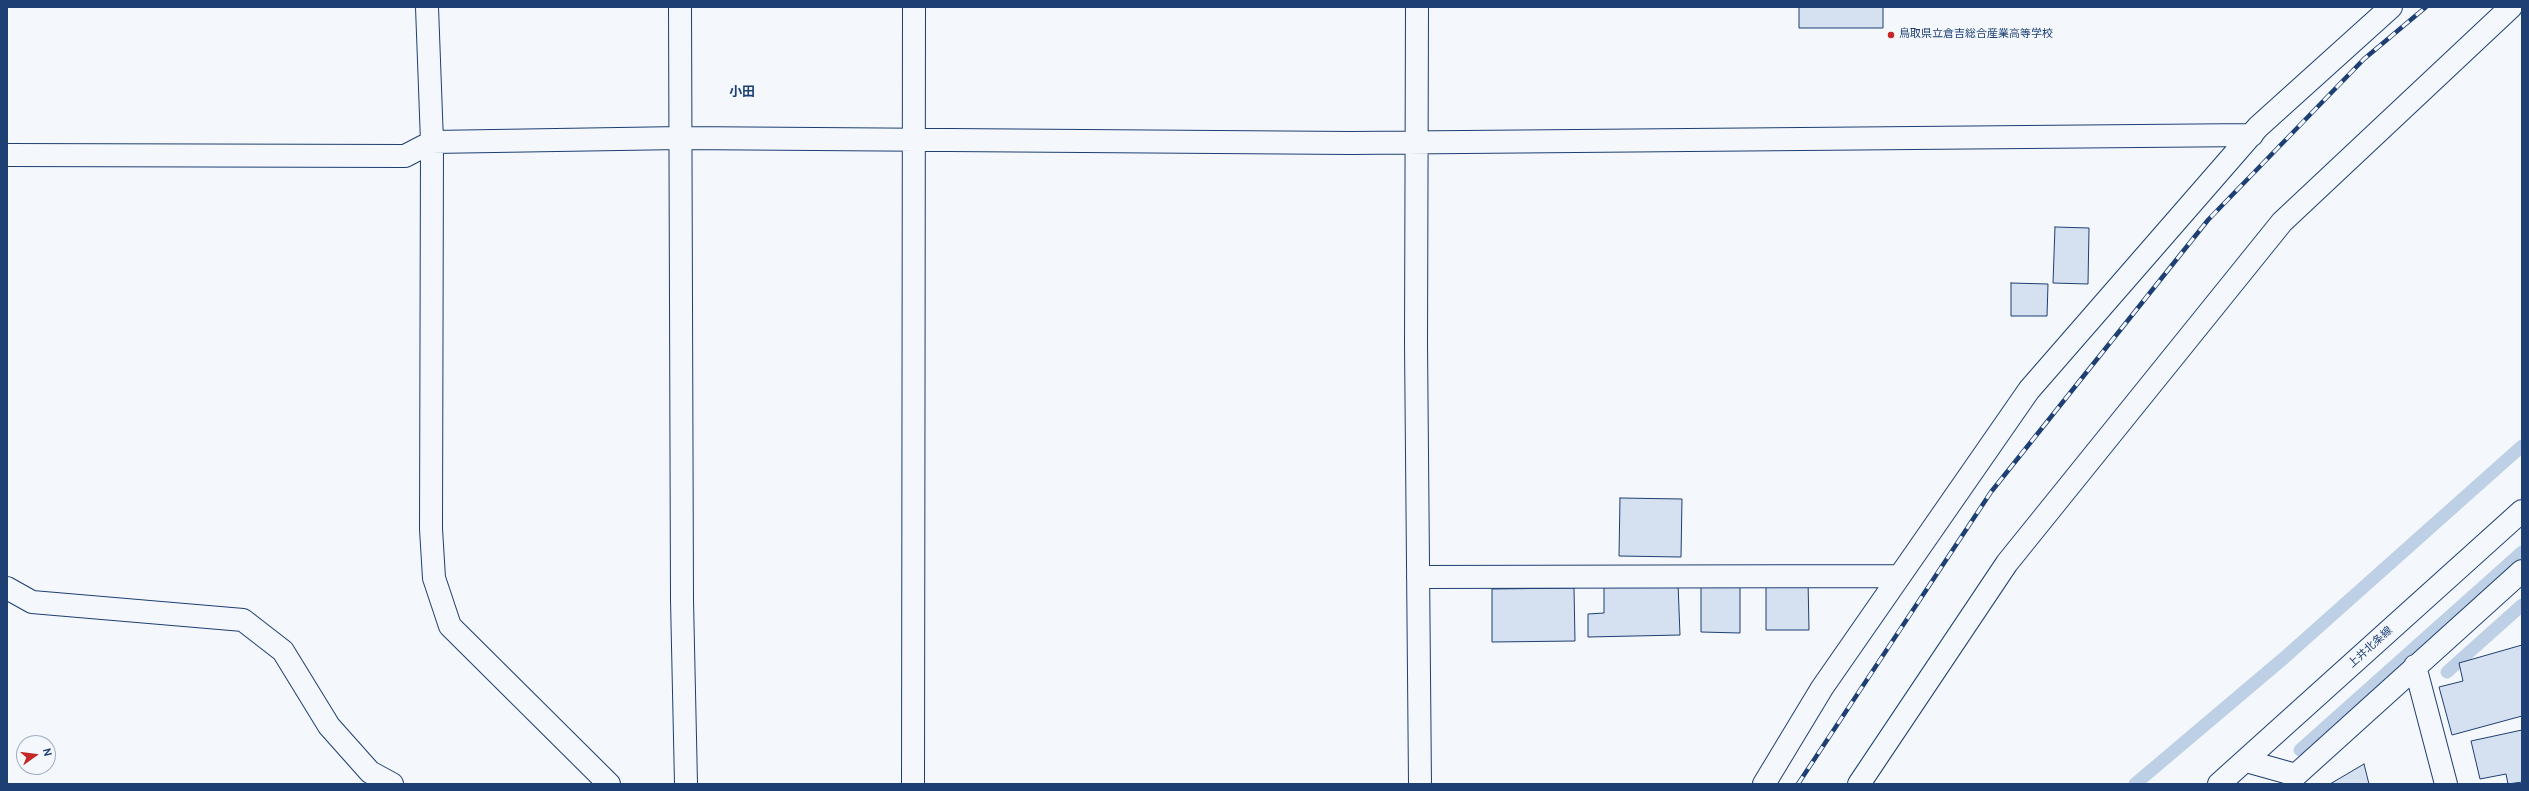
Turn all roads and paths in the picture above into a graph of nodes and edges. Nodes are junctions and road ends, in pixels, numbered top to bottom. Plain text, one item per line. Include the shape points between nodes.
1 (426, 7) edge
2 (680, 7) edge
3 (914, 7) edge
4 (1417, 7) edge
5 (2391, 7) edge
6 (2511, 7) edge
7 (2252, 135) junction
8 (681, 138) junction
9 (913, 140) junction
10 (432, 142) junction
11 (1417, 142) junction
12 (7, 155) edge
13 (2522, 511) edge
14 (2522, 571) edge
15 (1898, 576) junction
16 (1418, 577) junction
17 (7, 588) edge
18 (2415, 666) junction
19 (2246, 761) junction
20 (392, 784) edge
21 (609, 784) edge
22 (686, 784) edge
23 (913, 784) edge
24 (1420, 784) edge
25 (1764, 784) edge
26 (1859, 784) edge
27 (2219, 784) edge
28 (2446, 784) edge

1 - 10 street
2 - 8 street
3 - 9 street
4 - 11 street
5 - 7 street
6 - 26 street via 2282,222 2007,563
7 - 11 street
7 - 15 street via 2029,390
8 - 9 street
8 - 10 street
8 - 22 street via 682,600
9 - 11 street
9 - 23 street
10 - 12 street via 405,156
10 - 21 street via 431,529 434,578 450,626
11 - 16 street
13 - 19 street, 上井北条線
14 - 18 street
15 - 16 street
15 - 25 street via 1822,688
16 - 24 street
17 - 20 street via 32,602 243,620 283,651 329,726 370,772
18 - 19 street via 2296,775
18 - 28 street
19 - 27 street, 上井北条線

